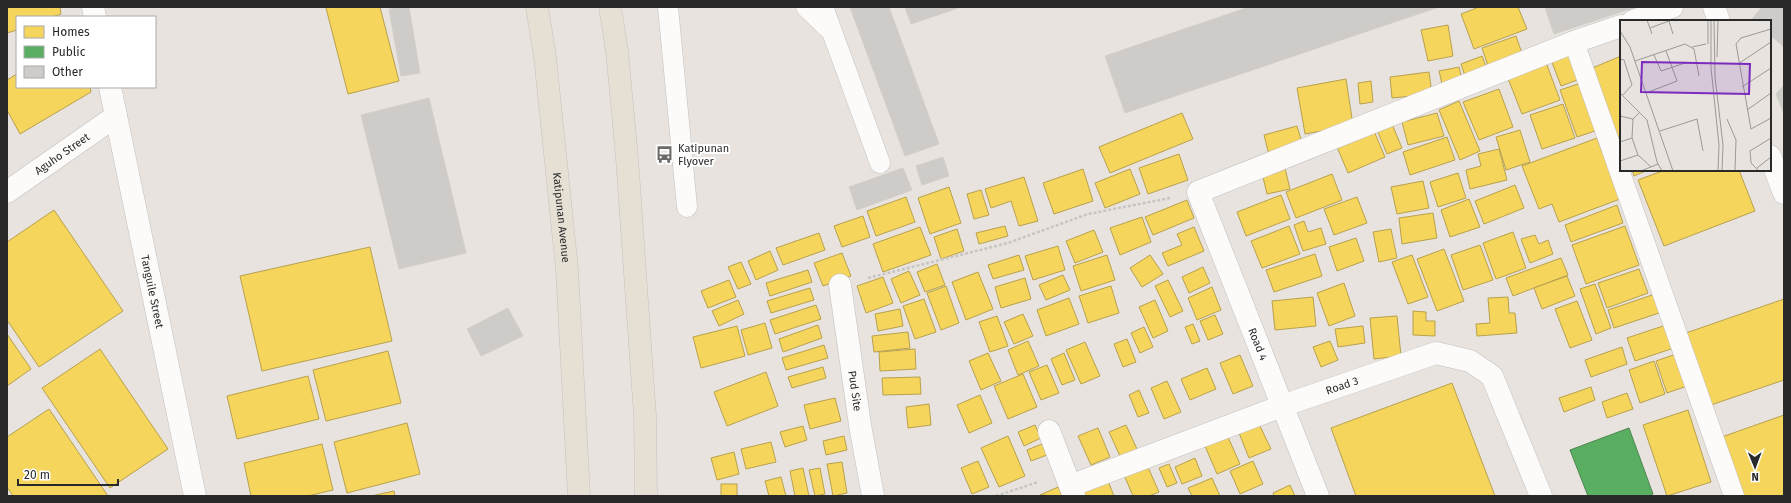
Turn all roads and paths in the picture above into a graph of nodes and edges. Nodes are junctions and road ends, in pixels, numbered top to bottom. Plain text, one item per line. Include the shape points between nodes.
1 (537, 7) edge
2 (610, 7) edge
3 (668, 7) edge
4 (806, 7) edge
5 (823, 7) edge
6 (1672, 7) edge
7 (1714, 7) edge
8 (1636, 20) edge
9 (1719, 20) edge
10 (1620, 26) edge
11 (832, 32) junction
12 (1574, 42) junction
13 (110, 88) edge
14 (116, 116) junction
15 (1771, 159) edge
16 (880, 163) dead end
17 (7, 192) edge
18 (1198, 192) junction
19 (1784, 193) edge
20 (687, 207) dead end
21 (840, 285) joint
22 (1282, 406) junction
23 (645, 416) junction
24 (576, 429) junction
25 (1049, 431) dead end
26 (1072, 491) edge
27 (188, 492) edge
28 (567, 496) edge
29 (579, 496) edge
30 (646, 496) edge
31 (656, 496) edge
32 (873, 496) edge
33 (996, 496) edge
34 (1318, 496) edge
35 (1541, 496) edge
36 (1734, 496) edge

1 - 24 main road, Katipunan Avenue via 546,65 567,269
2 - 23 main road via 617,51 627,158
3 - 20 lane
4 - 11 lane
5 - 11 lane
6 - 8 street
7 - 9 street
10 - 12 street
11 - 16 lane
12 - 18 street
12 - 36 lane
13 - 14 street, Tanguile Street
14 - 17 street, Aguho Street
14 - 27 street, Tanguile Street
15 - 19 street
18 - 21 path via 1088,214 1008,243
18 - 22 street, Road 4
21 - 32 street, Pud Site
22 - 26 street, Road 3
22 - 34 street, Road 4
22 - 35 street, Road 3 via 1436,353 1470,361 1492,376
23 - 30 main road
23 - 31 main road
24 - 28 main road, Katipunan Avenue
24 - 29 main road, Katipunan Avenue
25 - 26 street
26 - 33 path via 1052,478

